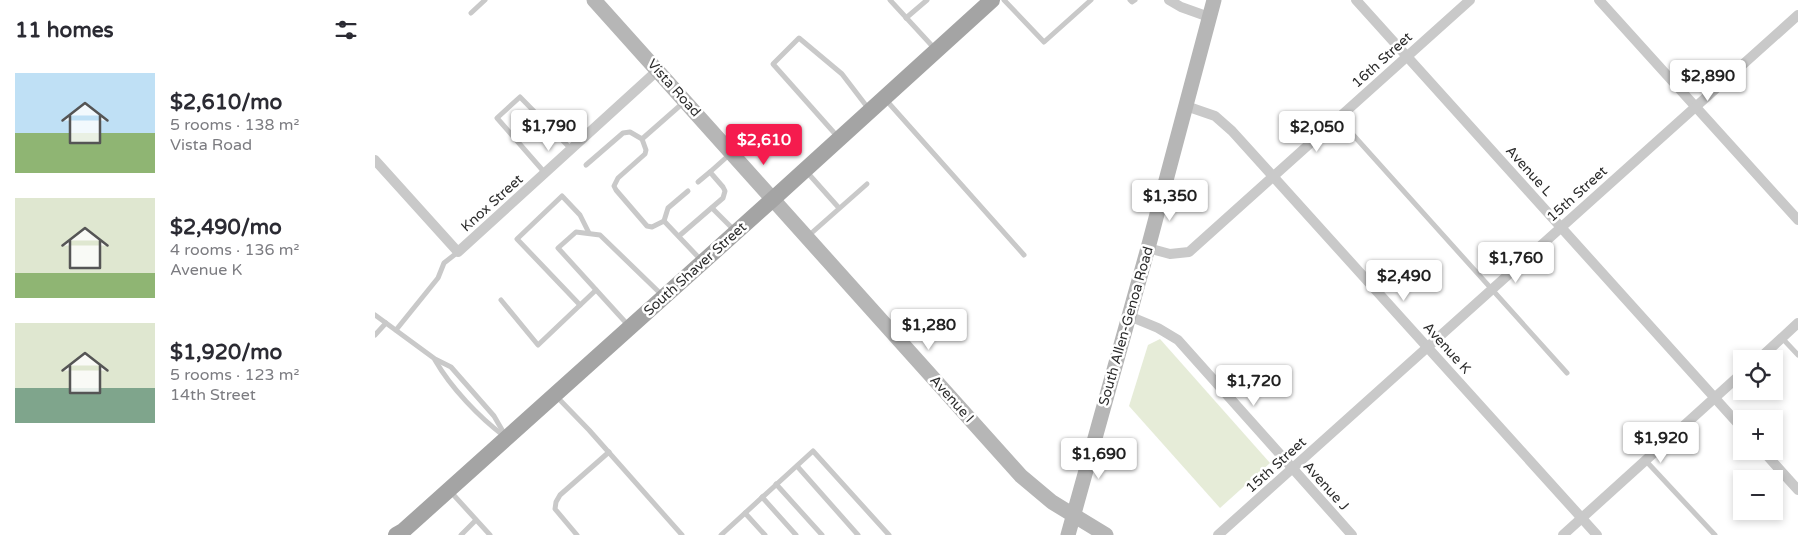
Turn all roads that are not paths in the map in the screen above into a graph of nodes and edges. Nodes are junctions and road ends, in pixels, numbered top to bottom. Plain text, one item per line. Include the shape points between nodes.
1 (485, 0) edge
2 (594, 0) edge
3 (890, 0) edge
4 (927, 0) edge
5 (992, 0) edge
6 (1004, 0) edge
7 (1091, 0) edge
8 (1130, 0) edge
9 (1135, 0) edge
10 (1169, 0) edge
11 (1214, 0) edge
12 (1355, 0) edge
13 (1470, 0) edge
14 (1599, 0) edge
15 (471, 13) dead end
16 (1798, 15) edge
17 (1209, 17) junction
18 (906, 18) junction
19 (936, 50) junction
20 (1407, 57) junction
21 (658, 70) junction
22 (884, 98) junction
23 (685, 101) junction
24 (1186, 106) junction
25 (1695, 107) junction
26 (869, 110) junction
27 (1337, 118) junction
28 (839, 138) junction
29 (642, 139) junction
30 (571, 149) junction
31 (732, 153) junction
32 (375, 160) edge
33 (586, 165) dead end
34 (805, 170) junction
35 (710, 172) junction
36 (545, 173) junction
37 (1273, 176) junction
38 (698, 182) dead end
39 (867, 184) dead end
40 (688, 191) dead end
41 (773, 199) junction
42 (712, 208) junction
43 (839, 208) junction
44 (1798, 220) edge
45 (664, 221) junction
46 (1561, 227) junction
47 (736, 232) junction
48 (589, 233) junction
49 (679, 236) junction
50 (807, 237) junction
51 (1148, 248) junction
52 (458, 252) junction
53 (1024, 255) dead end
54 (703, 262) junction
55 (596, 290) junction
56 (1491, 290) junction
57 (665, 297) junction
58 (501, 300) dead end
59 (580, 305) junction
60 (375, 315) edge
61 (1129, 316) junction
62 (386, 323) junction
63 (1798, 323) edge
64 (630, 328) junction
65 (396, 330) junction
66 (375, 336) edge
67 (1782, 337) junction
68 (1427, 347) junction
69 (1768, 350) edge
70 (1798, 355) edge
71 (435, 359) junction
72 (1567, 374) dead end
73 (1733, 381) edge
74 (555, 395) junction
75 (1715, 398) junction
76 (1733, 419) edge
77 (507, 438) junction
78 (609, 452) junction
79 (1771, 460) edge
80 (1646, 461) junction
81 (797, 466) junction
82 (1292, 469) junction
83 (776, 484) junction
84 (449, 490) junction
85 (1798, 490) edge
86 (762, 497) junction
87 (745, 513) junction
88 (1073, 516) junction
89 (1582, 518) junction
90 (476, 520) junction
91 (727, 533) edge
92 (396, 535) edge
93 (461, 535) edge
94 (490, 535) edge
95 (577, 535) edge
96 (682, 535) edge
97 (721, 535) edge
98 (765, 535) edge
99 (796, 535) edge
100 (822, 535) edge
101 (858, 535) edge
102 (889, 535) edge
103 (1068, 535) edge
104 (1106, 535) edge
105 (1219, 535) edge
106 (1352, 535) edge
107 (1563, 535) edge
108 (1597, 535) edge
109 (1715, 535) edge

1 - 15 lane
2 - 21 street, Vista Road
3 - 18 lane
4 - 18 lane
5 - 19 main road, South Shaver Street
6 - 7 lane via 1044,42
8 - 9 lane
10 - 17 street
11 - 17 street, South Allen-Genoa Road
12 - 20 street, Avenue L
13 - 20 street, 16th Street
14 - 25 street
16 - 25 street, 15th Street
17 - 24 street, South Allen-Genoa Road
18 - 19 lane
19 - 22 main road, South Shaver Street
20 - 27 street, 16th Street
20 - 46 street, Avenue L
21 - 23 street, Vista Road
21 - 30 street, Knox Street
22 - 26 main road, South Shaver Street
22 - 53 lane
23 - 29 lane
23 - 31 street, Vista Road
24 - 37 street, Avenue K via 1215,116
24 - 51 street, South Allen-Genoa Road
25 - 44 street
25 - 46 street, 15th Street
26 - 28 main road, South Shaver Street
26 - 28 lane via 842,74 799,38 773,64
27 - 37 street, 16th Street
27 - 56 lane
28 - 34 main road, South Shaver Street
29 - 33 lane via 630,132 623,133
29 - 45 lane via 645,154 618,178 614,186 647,226
30 - 36 street, Knox Street
30 - 36 lane via 520,97 497,118
31 - 35 lane
31 - 41 street, Vista Road
32 - 52 street, Knox Street
34 - 41 main road, South Shaver Street
34 - 43 lane
35 - 38 lane
35 - 42 lane via 725,192
36 - 52 street, Knox Street
37 - 51 street, 16th Street via 1189,252 1170,254
37 - 68 street, Avenue K
39 - 43 lane
40 - 45 lane via 668,208
41 - 47 main road, South Shaver Street
41 - 50 street, Avenue I
42 - 47 lane
42 - 49 lane
43 - 50 lane
45 - 49 lane
46 - 56 street, 15th Street
46 - 75 street, Avenue L
47 - 54 main road, South Shaver Street
48 - 55 lane via 575,232 558,248
48 - 57 lane via 600,235
48 - 59 lane via 580,215 562,196 517,238
49 - 54 lane
50 - 88 street, Avenue I via 1021,476
51 - 61 street, South Allen-Genoa Road
52 - 65 lane via 444,263 438,278
54 - 57 main road, South Shaver Street
55 - 59 lane
55 - 64 lane
56 - 68 street, 15th Street
56 - 72 lane
57 - 64 main road, South Shaver Street
58 - 59 lane via 538,345
60 - 62 lane
61 - 82 street, Avenue J via 1178,340
61 - 88 street, South Allen-Genoa Road
62 - 65 lane
62 - 66 lane
63 - 67 street
64 - 74 main road, South Shaver Street
65 - 71 lane
67 - 69 street
67 - 70 lane
68 - 82 street, 15th Street
68 - 89 street, Avenue K
71 - 77 lane via 443,373 487,423
71 - 77 lane via 451,367 494,416
73 - 75 street
74 - 77 main road, South Shaver Street
74 - 78 lane
75 - 76 street, Avenue L
75 - 80 street
77 - 84 main road, South Shaver Street
78 - 95 lane via 556,502 555,508
78 - 96 lane
79 - 85 street
80 - 89 street
80 - 109 lane
81 - 83 lane
81 - 101 lane
81 - 102 lane via 813,451
82 - 105 street, 15th Street
82 - 106 street, Avenue J
83 - 86 lane
83 - 100 lane
84 - 90 lane
84 - 92 main road, South Shaver Street
86 - 87 lane
86 - 99 lane
87 - 91 lane
87 - 98 lane
88 - 103 street, South Allen-Genoa Road
88 - 104 street, Avenue I
89 - 107 street
89 - 108 street, Avenue K
90 - 93 lane
90 - 94 lane
91 - 97 lane

